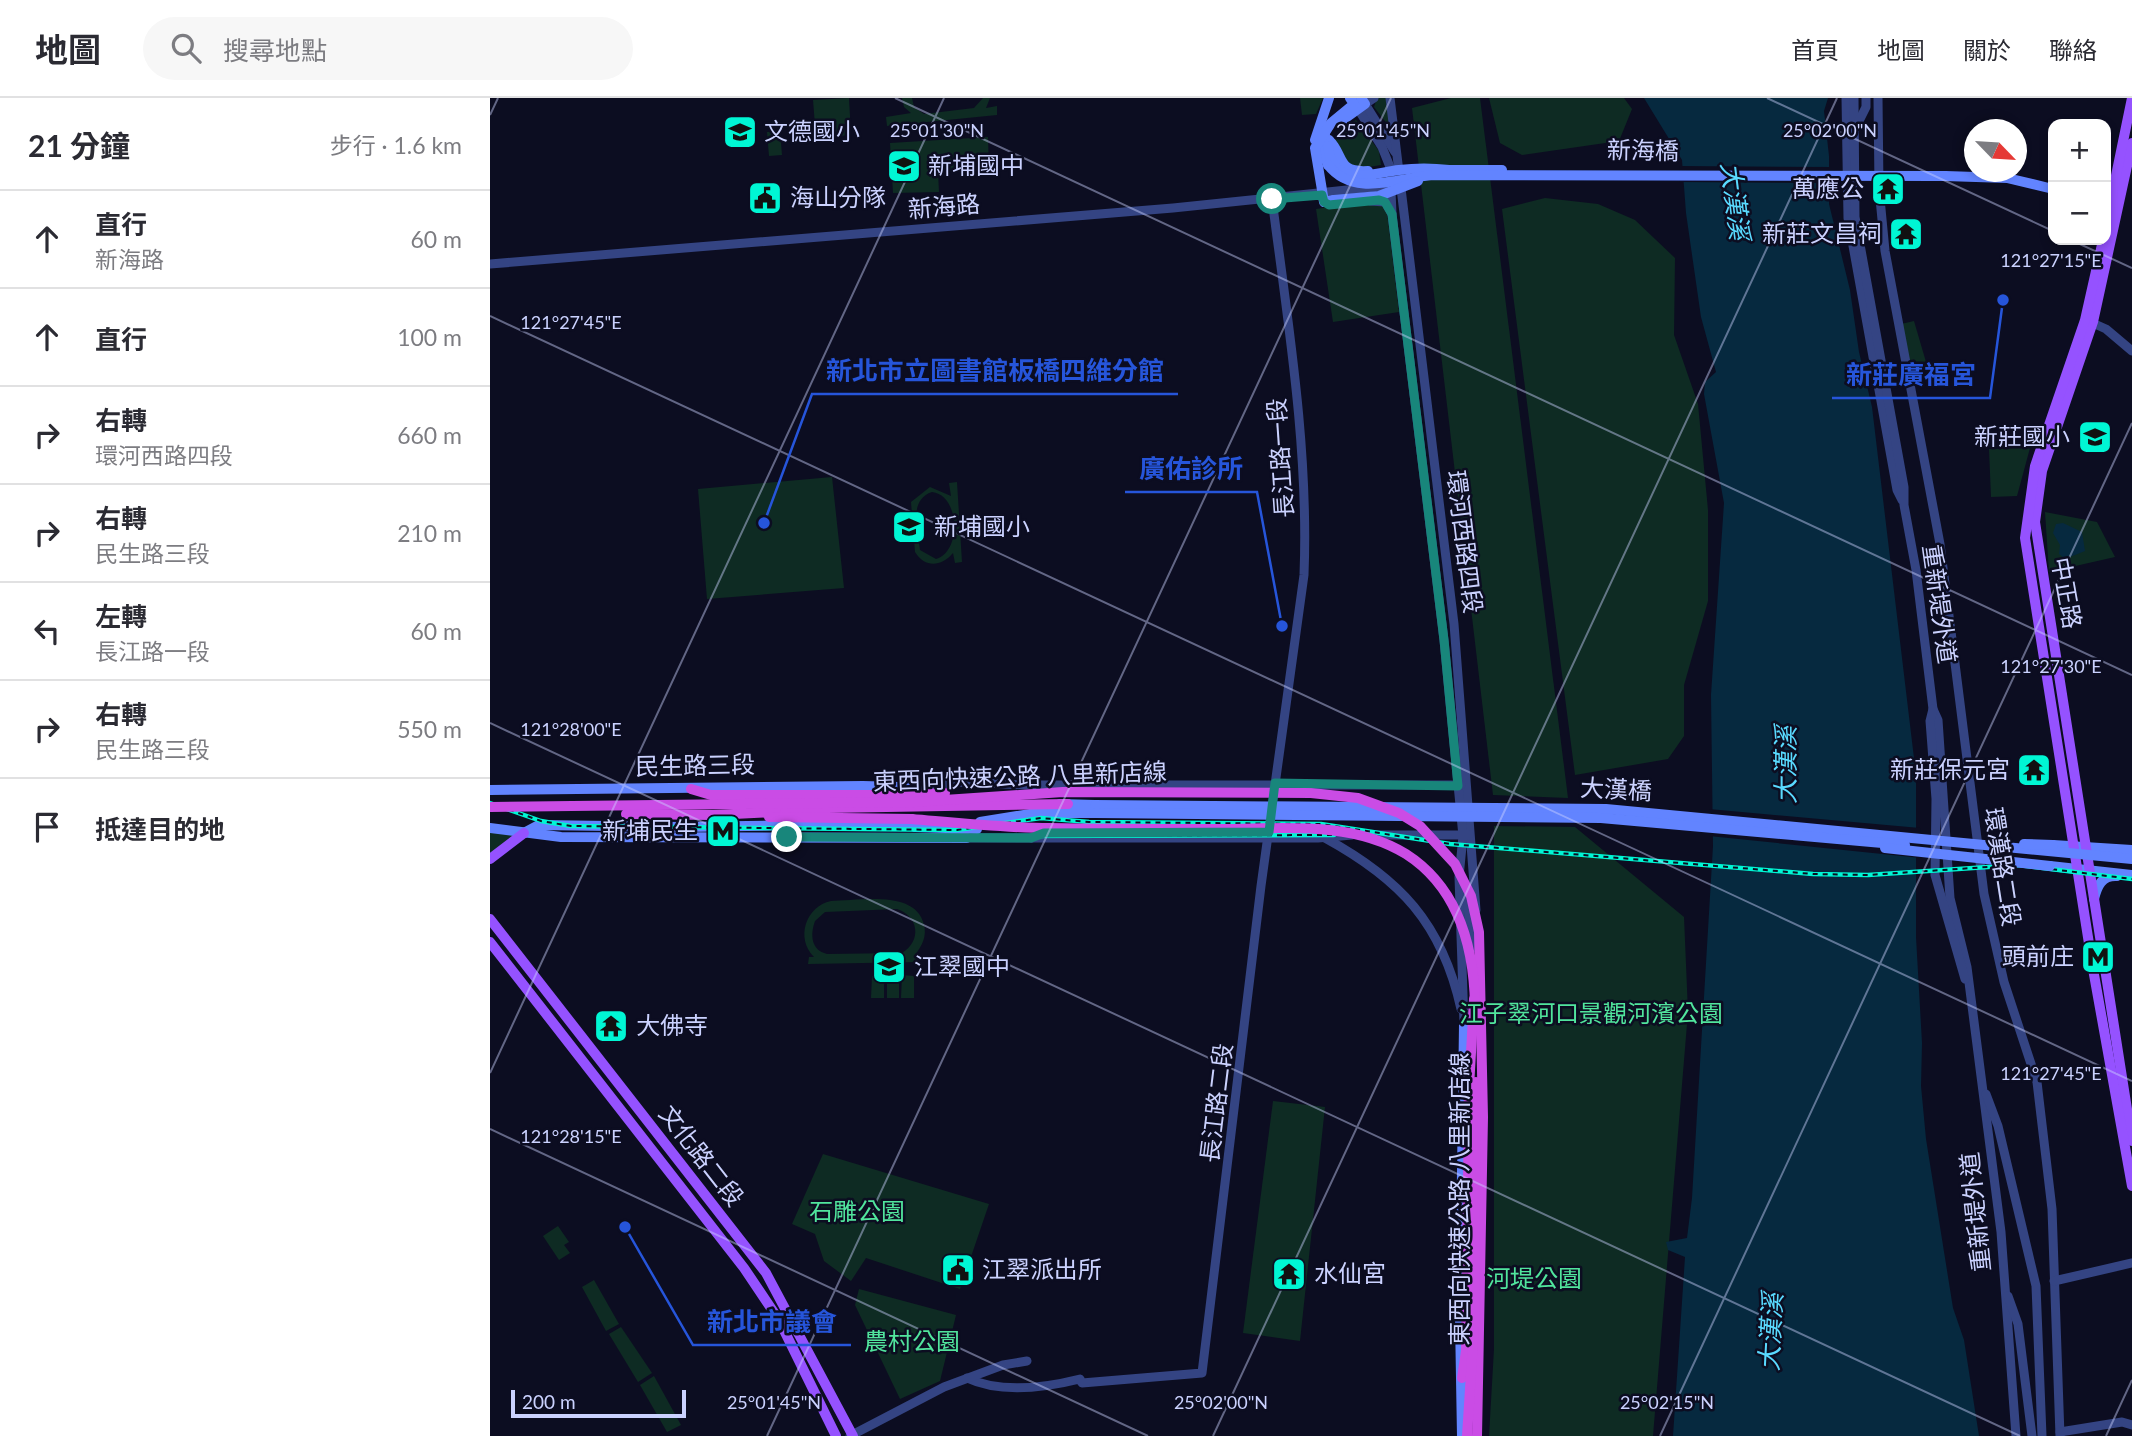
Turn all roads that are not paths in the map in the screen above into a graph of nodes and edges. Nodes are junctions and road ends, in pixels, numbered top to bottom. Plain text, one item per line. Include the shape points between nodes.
1 (1329, 98) edge
2 (1390, 98) edge
3 (1846, 98) edge
4 (1853, 98) edge
5 (1866, 98) edge
6 (1878, 98) edge
7 (2132, 98) edge
8 (1361, 101) edge
9 (1854, 131) junction
10 (1328, 139) junction
11 (2132, 143) edge
12 (1315, 148) junction
13 (1396, 154) junction
14 (1390, 167) junction
15 (1450, 176) junction
16 (1945, 176) junction
17 (1396, 183) junction
18 (2048, 188) edge
19 (1272, 199) junction
20 (1327, 199) junction
21 (2111, 206) edge
22 (2111, 210) edge
23 (1392, 214) junction
24 (2102, 245) edge
25 (2103, 245) edge
26 (490, 264) edge
27 (2089, 321) junction
28 (2132, 351) edge
29 (1904, 505) junction
30 (1933, 709) junction
31 (1275, 783) junction
32 (1463, 785) junction
33 (900, 787) junction
34 (673, 789) junction
35 (691, 789) junction
36 (490, 790) edge
37 (1063, 792) junction
38 (1068, 804) junction
39 (490, 807) edge
40 (1095, 809) junction
41 (713, 810) junction
42 (913, 810) junction
43 (1048, 813) junction
44 (490, 814) edge
45 (640, 824) junction
46 (814, 825) junction
47 (490, 828) edge
48 (524, 833) junction
49 (1269, 835) junction
50 (1352, 835) junction
51 (1468, 835) junction
52 (1885, 835) junction
53 (787, 837) junction
54 (967, 838) joint
55 (1325, 838) junction
56 (1819, 838) junction
57 (2080, 845) junction
58 (1463, 853) junction
59 (2131, 853) edge
60 (490, 859) edge
61 (2083, 868) junction
62 (2131, 873) edge
63 (2094, 903) junction
64 (490, 919) edge
65 (490, 942) edge
66 (1967, 984) junction
67 (1476, 993) junction
68 (1464, 1024) junction
69 (1980, 1079) junction
70 (2132, 1141) edge
71 (2132, 1186) edge
72 (2132, 1263) edge
73 (2054, 1280) junction
74 (2003, 1284) junction
75 (1027, 1361) dead end
76 (967, 1378) junction
77 (1462, 1378) junction
78 (1474, 1381) junction
79 (2132, 1424) edge
80 (2077, 1433) edge
81 (850, 1435) edge
82 (1464, 1435) edge
83 (2060, 1435) edge
84 (836, 1436) edge
85 (1478, 1436) edge
86 (2016, 1436) edge
87 (2032, 1436) edge
88 (2042, 1436) edge

1 - 12 main road
2 - 13 street
3 - 29 street, 重新堤外道 via 1848,218 1897,490
4 - 9 street, 重新堤外道
5 - 9 street
6 - 73 street, 環漢路二段 via 1878,188 1885,251 1940,544 1984,894 2004,982 2037,1082 2052,1209
7 - 21 main road, 中正路
8 - 10 main road
8 - 13 street
8 - 14 street
9 - 29 street, 重新堤外道 via 1855,217 1883,359
10 - 12 main road
10 - 14 main road via 1348,168
10 - 15 main road, 新海橋, bridge via 1323,151 1328,165 1340,178 1362,185
10 - 16 main road, 新海橋, bridge via 1335,165 1357,177 1431,168
11 - 22 main road, 中正路
12 - 20 main road
13 - 17 street
14 - 17 street
15 - 16 main road, 新海橋, bridge
15 - 20 main road, bridge via 1418,181 1379,196
16 - 18 main road via 2007,178
17 - 20 street, 新海路
17 - 23 street, 環河西路四段
17 - 32 street, 環河西路四段 via 1454,624
19 - 20 street, 新海路
19 - 26 street, 新海路
19 - 31 street, 長江路一段 via 1292,348 1305,529 1304,575
20 - 23 street via 1329,205 1379,200
23 - 32 street, 環河西路四段
24 - 27 main road, 中正路
25 - 27 main road, 中正路
27 - 28 street
27 - 57 main road, 中正路 via 2042,471 2035,522
29 - 30 street, 重新堤外道
30 - 66 street, 重新堤外道 via 1938,720 1950,898
30 - 66 street, 重新堤外道 via 1935,875
31 - 32 street, 民生路三段
31 - 33 street, 民生路三段 via 965,782
31 - 49 street, 長江路一段
32 - 51 street, 環河西路四段
33 - 35 main road, 民生路三段
33 - 38 main road, 民生路三段 via 955,797
34 - 35 main road, 民生路三段
34 - 36 main road, 民生路三段
34 - 45 main road via 674,821
35 - 37 highway, bridge via 710,795 808,796 1030,789
37 - 41 highway, 東西向快速公路 八里新店線, bridge
37 - 85 highway, 東西向快速公路 八里新店線, bridge via 1311,793 1359,798 1420,826 1455,864 1471,897 1481,965
38 - 40 main road, 民生路三段
38 - 42 highway
39 - 41 highway, 東西向快速公路 八里新店線, bridge
40 - 43 main road
40 - 52 main road, 大漢橋, bridge via 1592,809
40 - 56 main road, 大漢橋, bridge via 1601,818
41 - 42 highway
41 - 44 highway, 東西向快速公路 八里新店線, bridge
41 - 67 highway, 東西向快速公路 八里新店線, bridge via 1040,828 1313,829 1356,834 1407,855 1442,887 1466,934
42 - 43 highway
43 - 46 main road via 990,828 958,830
45 - 46 main road
45 - 48 main road via 539,825
46 - 53 main road
47 - 48 main road
48 - 53 main road
48 - 60 main road
49 - 50 street
49 - 54 street
49 - 55 street
49 - 76 street, 長江路二段 via 1202,1373 1082,1383 1080,1379 1044,1388 984,1386
50 - 51 street
50 - 55 street
51 - 58 street, 環河西路四段
51 - 67 street, 環河西路四段 via 1478,894 1480,971
52 - 57 main road, bridge
52 - 59 main road, 大漢橋, bridge
53 - 54 main road
55 - 68 street via 1386,876 1416,909 1451,969
56 - 61 main road, bridge via 1901,852
56 - 62 main road, 大漢橋, bridge
57 - 59 main road
57 - 61 main road, 中正路
58 - 67 street, 環河西路四段
58 - 68 street, 環河西路四段 via 1459,877
59 - 62 main road
61 - 62 main road
61 - 63 main road, 中正路
61 - 71 main road, 中正路
62 - 63 main road via 2105,877
63 - 70 main road, 中正路
64 - 81 main road, 文化路二段 via 766,1273
65 - 84 main road, 文化路二段 via 744,1268 779,1320
66 - 69 street, 重新堤外道
67 - 77 highway via 1469,1088
67 - 78 main road, 環河西路四段
67 - 82 highway, 東西向快速公路 八里新店線, bridge via 1474,1326
68 - 77 main road, 環河西路四段
69 - 74 street, 重新堤外道 via 2001,1232
69 - 88 street via 1998,1126 2039,1313
72 - 73 street
73 - 83 street, 環漢路二段
74 - 86 street, 重新堤外道
74 - 87 street via 2018,1324
75 - 76 street
76 - 81 street
77 - 82 main road, 環河西路四段
78 - 82 main road, 環河西路四段
78 - 85 main road, 環河西路四段
79 - 80 street via 2122,1422
80 - 83 street

